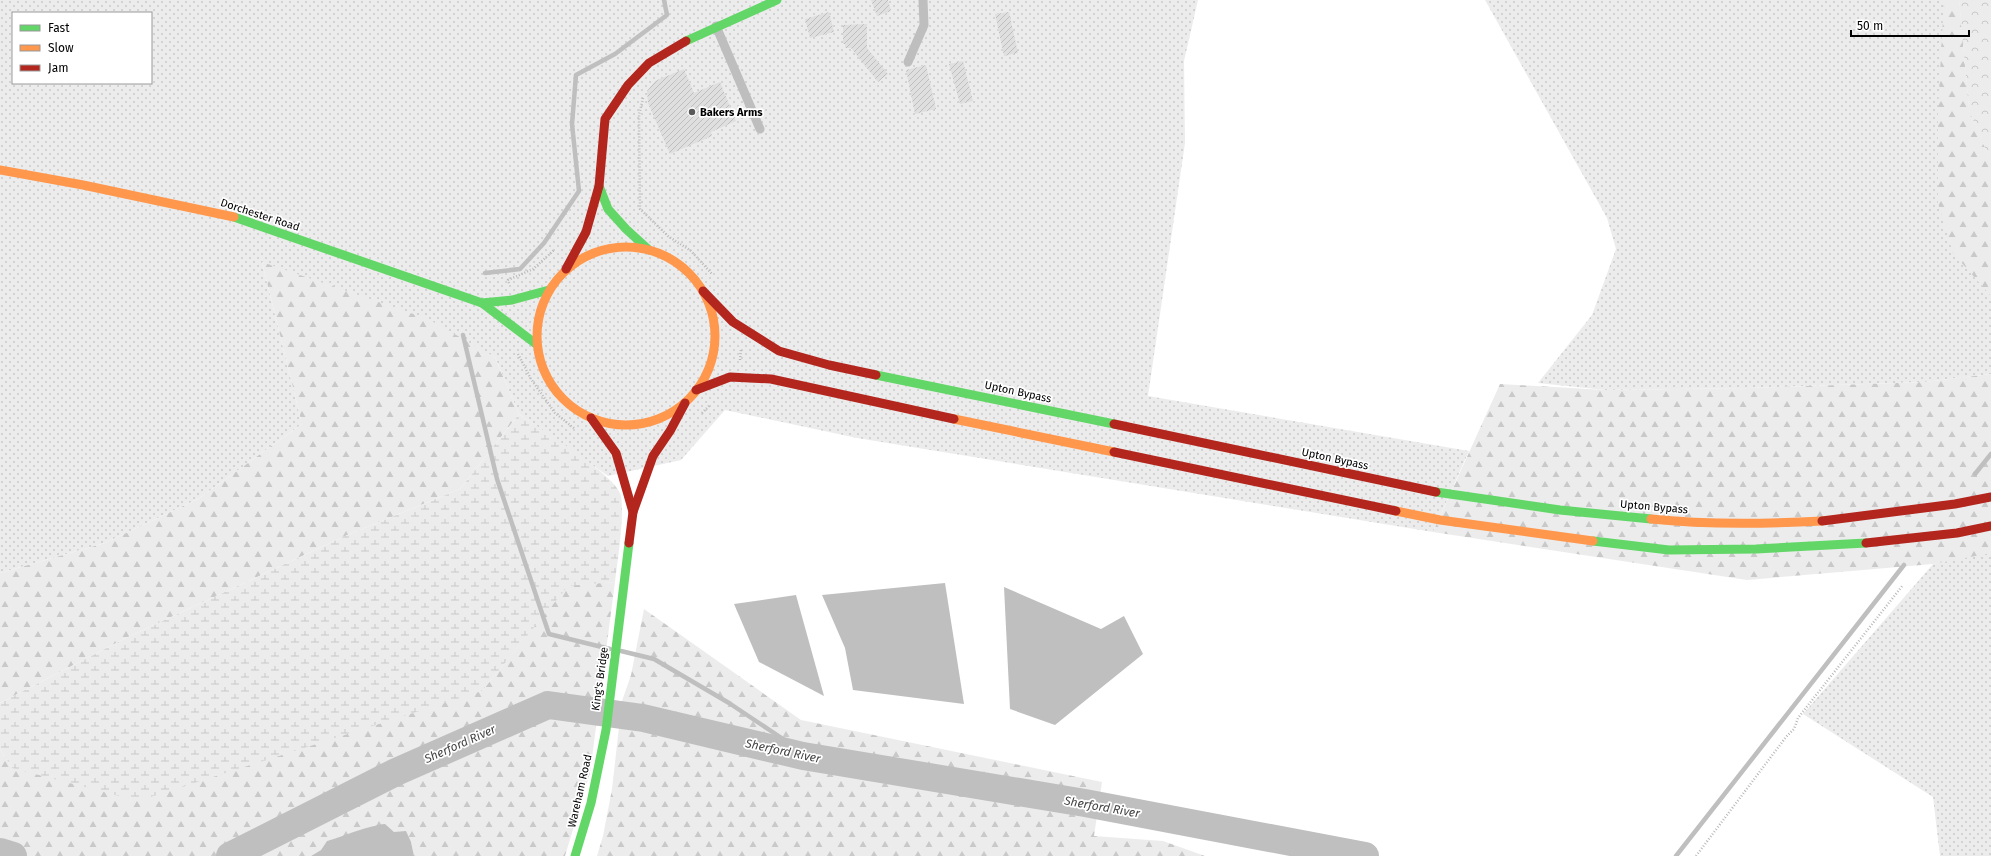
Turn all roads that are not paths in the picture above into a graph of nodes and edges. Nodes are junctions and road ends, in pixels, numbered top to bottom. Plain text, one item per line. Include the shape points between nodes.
1 (777, 0) edge
2 (923, 0) edge
3 (716, 26) junction
4 (908, 62) dead end
5 (760, 129) dead end
6 (0, 170) edge
7 (599, 186) junction
8 (649, 250) junction
9 (566, 269) junction
10 (549, 290) junction
11 (703, 291) junction
12 (482, 303) junction
13 (536, 344) junction
14 (696, 390) junction
15 (686, 403) junction
16 (591, 418) junction
17 (1991, 497) edge
18 (633, 512) junction
19 (1991, 526) edge
20 (606, 730) joint
21 (575, 856) edge

1 - 3 main road
2 - 4 lane via 924,25
3 - 5 lane
3 - 7 main road via 649,62 628,85 605,119
6 - 12 main road, Dorchester Road via 231,216
7 - 8 main road via 608,209
7 - 9 main road via 586,232
8 - 9 main road via 620,247 591,253
8 - 11 main road via 670,259 689,273
9 - 10 main road
10 - 12 main road, Dorchester Road via 512,300
10 - 13 main road via 538,316
11 - 14 main road via 711,310 714,345 707,372
11 - 17 main road, Upton Bypass via 734,322 779,351 829,365 1448,494 1553,509 1682,522 1757,524 1833,521
12 - 13 main road, Dorchester Road
13 - 16 main road via 542,367 553,389 570,406
14 - 15 main road
14 - 19 main road via 730,377 771,379 1440,520 1538,535 1669,550 1756,549 1862,543 1957,533
15 - 16 main road via 666,416 647,422 618,425
15 - 18 main road via 652,456
16 - 18 main road via 616,453
18 - 20 main road, King's Bridge
20 - 21 main road, Wareham Road via 591,803

